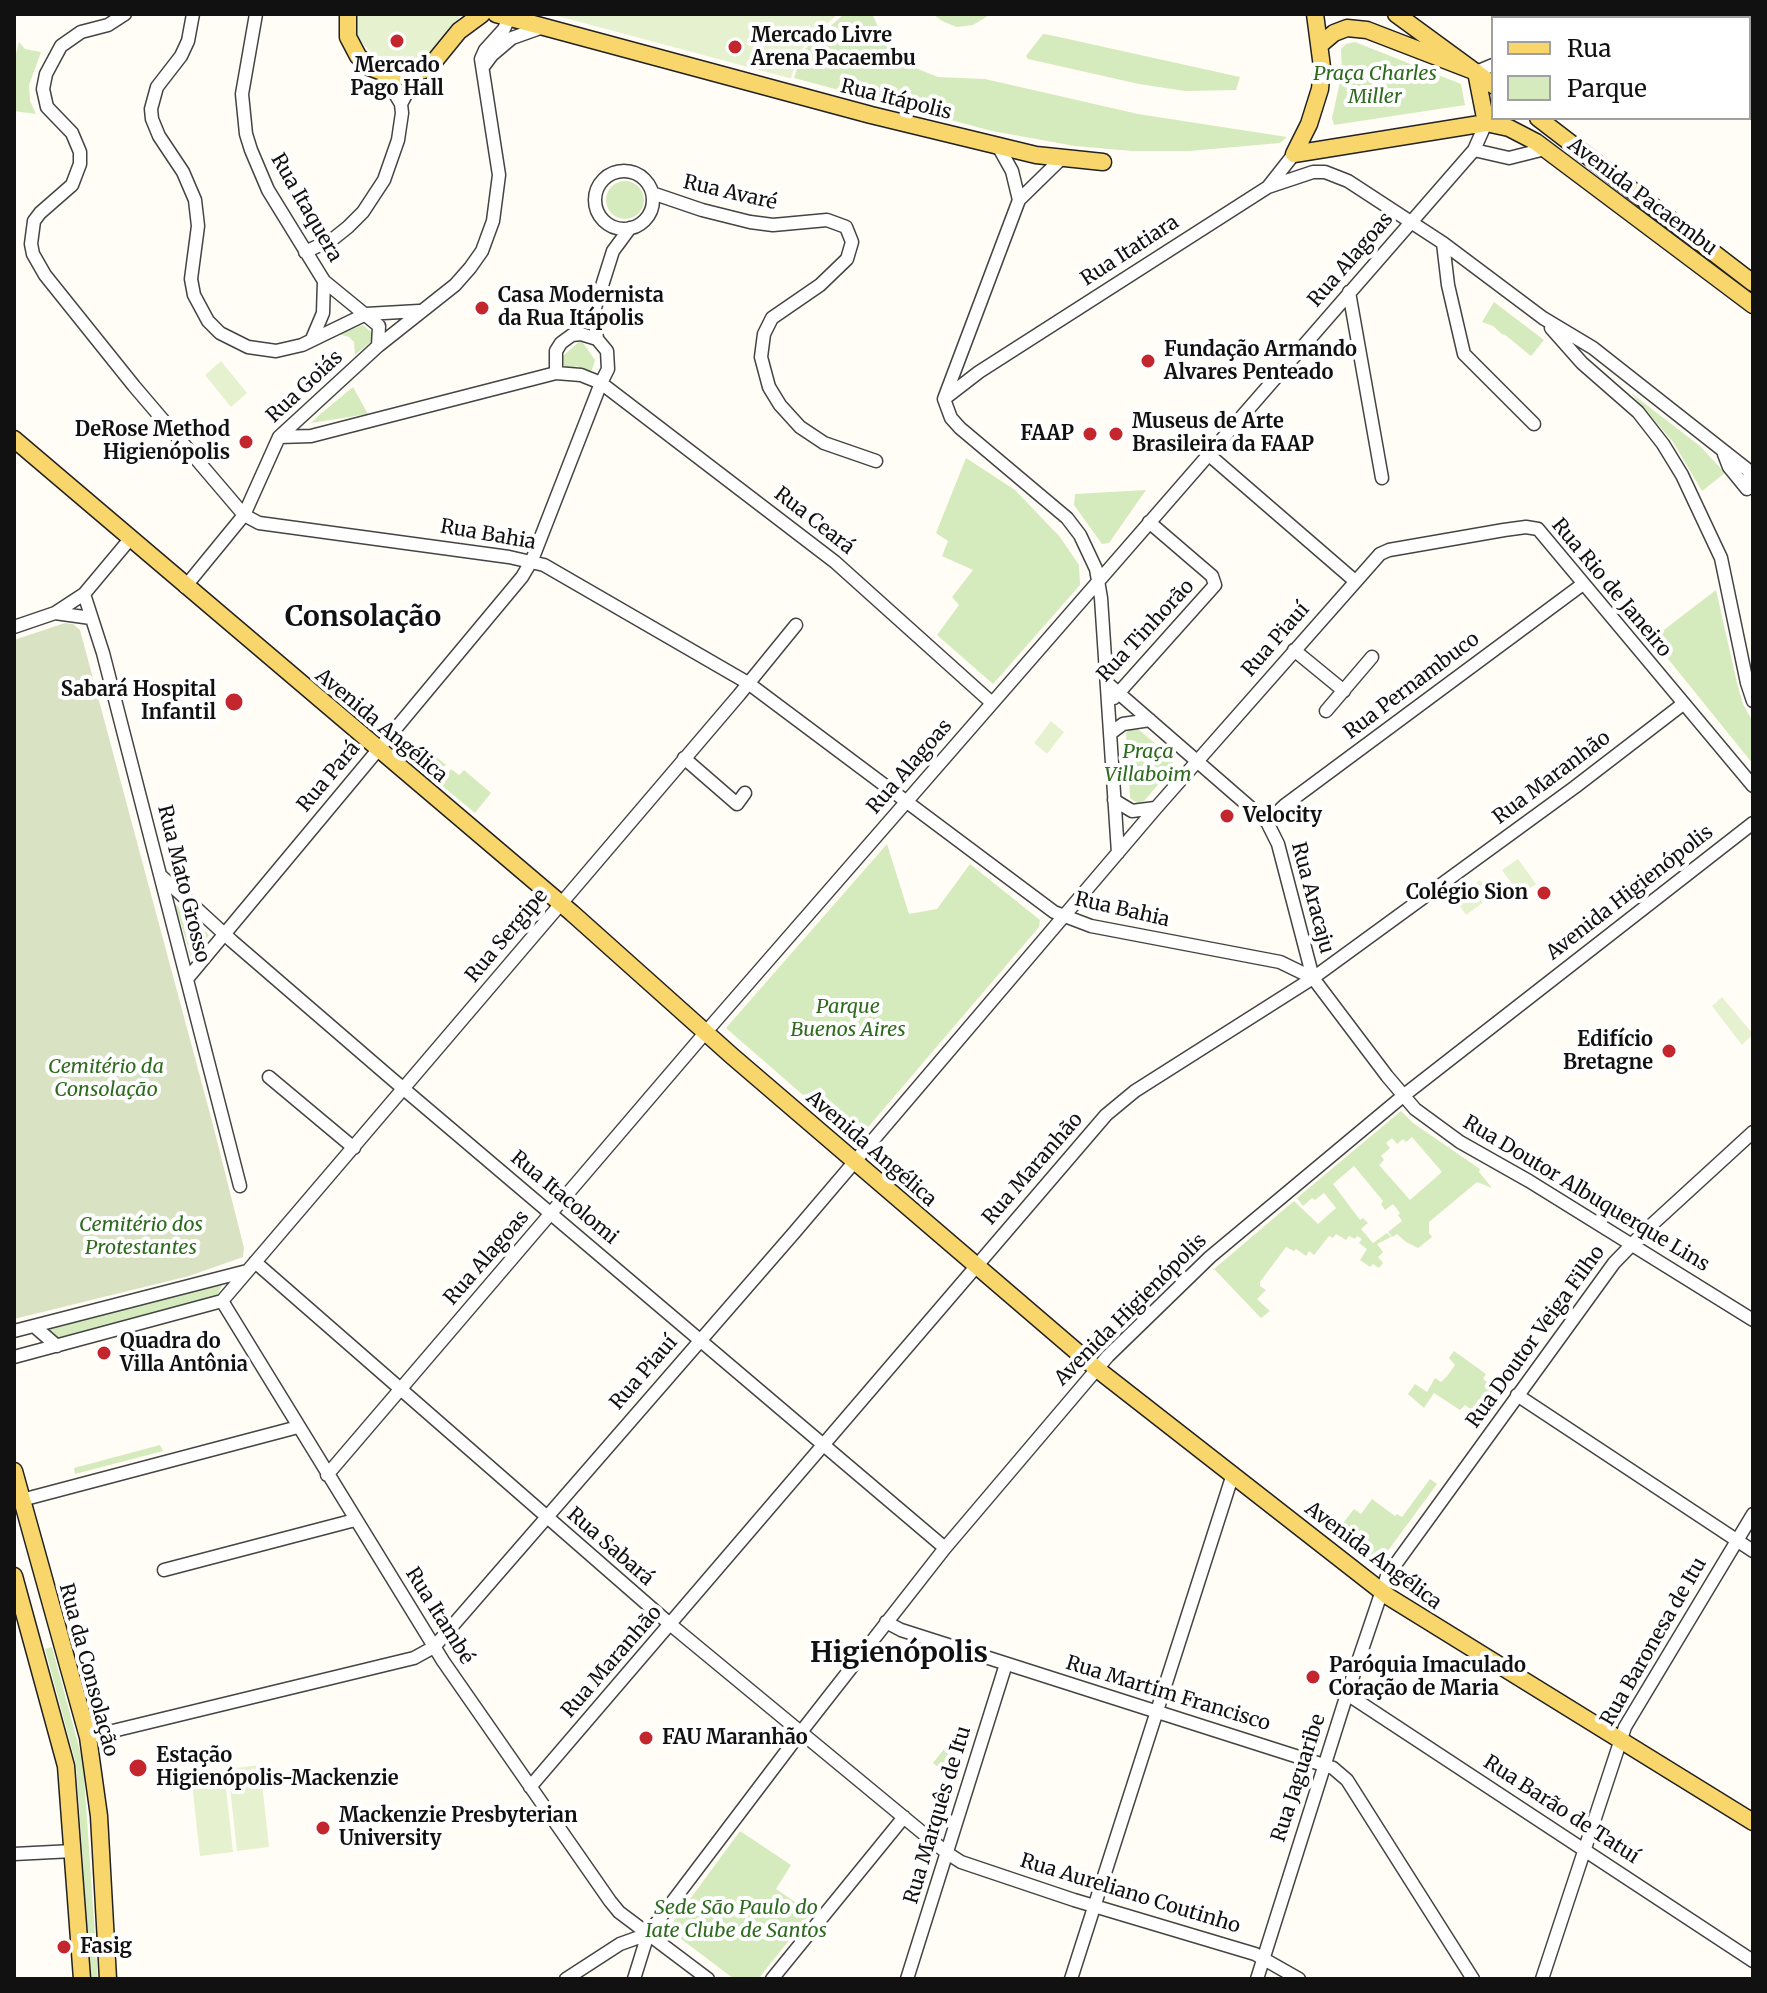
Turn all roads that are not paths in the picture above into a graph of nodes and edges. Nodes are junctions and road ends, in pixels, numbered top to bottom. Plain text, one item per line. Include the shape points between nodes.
1 (125, 14) edge
2 (193, 14) edge
3 (256, 14) edge
4 (348, 14) edge
5 (482, 14) edge
6 (1315, 14) edge
7 (1396, 14) edge
8 (502, 16) edge
9 (543, 27) junction
10 (1321, 44) junction
11 (1491, 66) edge
12 (481, 70) junction
13 (1476, 72) junction
14 (383, 74) junction
15 (417, 74) junction
16 (1491, 83) edge
17 (401, 104) junction
18 (1313, 113) junction
19 (1546, 120) edge
20 (1486, 123) junction
21 (998, 146) junction
22 (1332, 147) junction
23 (1545, 149) junction
24 (1474, 150) junction
25 (1294, 154) junction
26 (1062, 158) junction
27 (1103, 162) dead end
28 (1268, 187) junction
29 (1022, 192) junction
30 (652, 193) junction
31 (1412, 221) junction
32 (605, 222) junction
33 (630, 228) junction
34 (1443, 243) junction
35 (613, 251) junction
36 (305, 252) junction
37 (324, 281) junction
38 (1753, 283) edge
39 (1349, 292) junction
40 (1753, 305) edge
41 (395, 311) junction
42 (419, 311) junction
43 (594, 311) junction
44 (366, 314) junction
45 (1543, 318) junction
46 (403, 325) junction
47 (572, 335) junction
48 (312, 339) junction
49 (597, 339) junction
50 (378, 346) junction
51 (963, 347) junction
52 (979, 372) junction
53 (556, 373) junction
54 (601, 383) junction
55 (944, 399) junction
56 (1534, 424) dead end
57 (279, 437) junction
58 (14, 439) edge
59 (1724, 452) junction
60 (1208, 454) junction
61 (876, 461) dead end
62 (1753, 475) edge
63 (1382, 478) dead end
64 (1750, 493) edge
65 (244, 515) junction
66 (1149, 522) junction
67 (130, 539) junction
68 (1389, 550) joint
69 (532, 560) junction
70 (1098, 581) junction
71 (1355, 581) junction
72 (1583, 584) junction
73 (185, 587) junction
74 (84, 594) junction
75 (55, 613) junction
76 (91, 618) junction
77 (796, 625) dead end
78 (14, 627) edge
79 (1294, 650) junction
80 (1372, 657) dead end
81 (748, 683) junction
82 (1344, 691) junction
83 (1114, 698) junction
84 (1753, 701) edge
85 (992, 703) junction
86 (1683, 704) junction
87 (1326, 711) dead end
88 (1150, 720) junction
89 (1111, 733) junction
90 (378, 750) junction
91 (684, 758) junction
92 (1197, 761) junction
93 (1753, 786) edge
94 (745, 793) dead end
95 (1114, 800) junction
96 (907, 801) junction
97 (1156, 808) junction
98 (1267, 822) junction
99 (1753, 823) edge
100 (1118, 853) junction
101 (160, 875) junction
102 (560, 904) junction
103 (1064, 917) junction
104 (225, 935) junction
105 (1313, 978) junction
106 (187, 979) junction
107 (705, 1033) junction
108 (269, 1077) dead end
109 (404, 1089) junction
110 (1403, 1096) junction
111 (1753, 1132) edge
112 (354, 1148) junction
113 (855, 1161) junction
114 (240, 1186) dead end
115 (551, 1214) junction
116 (1632, 1244) junction
117 (976, 1265) junction
118 (251, 1267) junction
119 (222, 1301) junction
120 (1753, 1320) edge
121 (34, 1326) junction
122 (14, 1331) edge
123 (700, 1340) junction
124 (57, 1346) junction
125 (14, 1357) edge
126 (1097, 1369) junction
127 (399, 1391) junction
128 (1517, 1395) junction
129 (298, 1427) junction
130 (825, 1446) junction
131 (14, 1471) edge
132 (1233, 1474) junction
133 (327, 1475) junction
134 (18, 1501) edge
135 (1753, 1514) edge
136 (546, 1518) junction
137 (355, 1520) junction
138 (1737, 1541) junction
139 (945, 1548) junction
140 (1753, 1551) edge
141 (164, 1570) dead end
142 (14, 1576) edge
143 (1380, 1590) junction
144 (886, 1622) junction
145 (671, 1625) junction
146 (434, 1647) junction
147 (1006, 1664) junction
148 (1347, 1694) junction
149 (1156, 1712) junction
150 (801, 1732) junction
151 (88, 1737) junction
152 (1619, 1740) junction
153 (1325, 1764) junction
154 (530, 1787) junction
155 (904, 1817) junction
156 (1753, 1822) edge
157 (1584, 1849) junction
158 (73, 1851) junction
159 (947, 1853) junction
160 (14, 1854) edge
161 (1094, 1906) junction
162 (648, 1934) junction
163 (626, 1941) junction
164 (641, 1956) junction
165 (1264, 1957) junction
166 (1753, 1961) edge
167 (82, 1979) edge
168 (108, 1979) edge
169 (566, 1979) edge
170 (634, 1979) edge
171 (708, 1979) edge
172 (772, 1979) edge
173 (907, 1979) edge
174 (1071, 1979) edge
175 (1257, 1979) edge
176 (1299, 1979) edge
177 (1473, 1979) edge
178 (1542, 1979) edge

1 - 65 street via 61,46 46,74 43,97 72,133 80,164 72,185 34,221 33,254 134,386
2 - 48 street via 188,41 157,87 151,109 159,136 195,200 194,295 220,333 248,347 289,350
3 - 36 street, Rua Itaquera via 243,77 246,134 268,190
4 - 14 main road via 348,37 358,56
5 - 15 main road
6 - 10 main road
7 - 13 main road
8 - 9 main road, Rua Itápolis
8 - 12 street, Rua Itápolis via 504,29 485,50
9 - 12 street via 512,38
9 - 21 main road, Rua Itápolis
10 - 13 main road via 1347,28 1367,30
10 - 18 main road
11 - 13 street
12 - 42 street via 498,163 493,221 470,268
13 - 16 main road
13 - 20 main road
14 - 15 main road
14 - 17 street
15 - 17 street
17 - 36 street via 398,140 375,196 340,233
18 - 22 main road via 1319,132
18 - 25 main road
19 - 38 main road, Avenida Pacaembu
20 - 22 main road
20 - 23 main road via 1523,133
20 - 24 street, Rua Alagoas
21 - 26 main road, Rua Itápolis
21 - 29 street
22 - 25 main road
23 - 24 street via 1509,158
23 - 40 main road, Avenida Pacaembu
24 - 31 street, Rua Alagoas
25 - 28 street, Rua Itatiara
26 - 27 main road, Rua Itápolis
26 - 29 street
28 - 31 street via 1325,172
28 - 52 street, Rua Itatiara
29 - 51 street
30 - 32 street via 638,175 612,173 596,196
30 - 33 street via 646,219
30 - 61 street, Rua Avaré via 750,222 827,220 846,227 852,242 847,259 772,318 761,357 769,387 800,427 824,443
31 - 34 street
31 - 39 street, Rua Alagoas
32 - 33 street
32 - 35 street
33 - 35 street
34 - 45 street
34 - 56 street via 1464,354
35 - 43 street
36 - 37 street, Rua Itaquera
37 - 44 street, Rua Itaquera
37 - 48 street, Rua Itaquera via 323,313
39 - 60 street, Rua Alagoas
39 - 63 street
41 - 42 street
41 - 44 street
41 - 46 street
42 - 46 street, Rua Goiás
43 - 47 street
43 - 49 street
44 - 48 street
44 - 50 street via 379,326
45 - 59 street via 1615,365
45 - 84 street via 1582,363 1638,412 1682,475 1721,558
46 - 50 street, Rua Goiás
47 - 49 street
47 - 53 street via 556,351
49 - 54 street, Rua Pará via 608,360
50 - 57 street, Rua Goiás
51 - 52 street via 971,367
51 - 55 street
52 - 55 street, Rua Itatiara
53 - 54 street
53 - 57 street via 311,436
54 - 69 street, Rua Pará
54 - 85 street, Rua Ceará via 835,562
55 - 70 street via 960,428 1067,518 1080,535
57 - 65 street, Rua Goiás
58 - 67 main road, Avenida Angélica
59 - 62 street
59 - 64 street
60 - 66 street, Rua Alagoas
60 - 71 street
62 - 64 street via 1746,480
65 - 69 street, Rua Bahia via 259,523
65 - 73 street, Rua Goiás
66 - 70 street, Rua Alagoas
66 - 83 street, Rua Tinhorão via 1212,576 1215,585
67 - 73 main road, Avenida Angélica
67 - 74 street
68 - 71 street, Rua Piauí
68 - 72 street, Rua Rio de Janeiro via 1531,527 1543,534
69 - 81 street, Rua Bahia
69 - 90 street, Rua Pará
70 - 83 street via 1107,683
70 - 85 street, Rua Alagoas
71 - 79 street, Rua Piauí
72 - 86 street, Rua Rio de Janeiro
72 - 98 street, Rua Pernambuco
73 - 90 main road, Avenida Angélica
74 - 75 street
74 - 76 street, Rua Mato Grosso
75 - 76 street
75 - 78 street
76 - 101 street, Rua Mato Grosso
77 - 81 street, Rua Sergipe
79 - 82 street
79 - 92 street, Rua Piauí
80 - 82 street
81 - 91 street, Rua Sergipe
81 - 96 street, Rua Bahia
82 - 87 street
83 - 88 street
83 - 89 street
85 - 96 street, Rua Alagoas
86 - 93 street, Rua Rio de Janeiro
86 - 105 street, Rua Maranhão
88 - 89 street via 1123,724
88 - 92 street
89 - 95 street
90 - 102 main road, Avenida Angélica
90 - 104 street, Rua Pará
91 - 94 street via 737,804
91 - 102 street, Rua Sergipe
92 - 97 street
92 - 98 street, Rua Aracaju
95 - 97 street via 1132,811
95 - 100 street
96 - 103 street, Rua Bahia
96 - 107 street, Rua Alagoas
97 - 100 street, Rua Piauí
98 - 105 street, Rua Aracaju via 1278,844
99 - 110 street, Avenida Higienópolis
100 - 103 street, Rua Piauí
101 - 104 street, Rua Itacolomi
101 - 106 street, Rua Mato Grosso
102 - 107 main road, Avenida Angélica
102 - 109 street, Rua Sergipe
103 - 105 street, Rua Bahia via 1280,962
103 - 113 street, Rua Piauí
104 - 106 street, Rua Pará
104 - 109 street, Rua Itacolomi
105 - 110 street, Rua Aracaju
105 - 117 street, Rua Maranhão via 1135,1091 1106,1115
106 - 114 street, Rua Mato Grosso
107 - 113 main road, Avenida Angélica
107 - 115 street, Rua Alagoas
108 - 112 street
109 - 112 street, Rua Sergipe
109 - 115 street, Rua Itacolomi
110 - 116 street, Rua Doutor Albuquerque Lins via 1460,1142
110 - 126 street, Avenida Higienópolis via 1210,1257
111 - 116 street, Rua Doutor Veiga Filho
112 - 118 street, Rua Sergipe
113 - 117 main road, Avenida Angélica
113 - 123 street, Rua Piauí
115 - 123 street, Rua Itacolomi
115 - 127 street, Rua Alagoas
116 - 120 street, Rua Doutor Albuquerque Lins
116 - 128 street, Rua Doutor Veiga Filho
117 - 126 main road, Avenida Angélica
117 - 130 street, Rua Maranhão
118 - 119 street, Rua Sergipe
118 - 121 street
118 - 127 street, Rua Sabará
119 - 124 street
119 - 129 street, Rua Itambé
121 - 122 street
121 - 124 street
123 - 130 street, Rua Itacolomi
123 - 136 street, Rua Piauí
124 - 125 street
126 - 132 main road, Avenida Angélica
126 - 139 street, Avenida Higienópolis
127 - 133 street, Rua Alagoas
127 - 136 street, Rua Sabará
128 - 138 street
128 - 143 street, Rua Doutor Veiga Filho
129 - 133 street, Rua Itambé
129 - 134 street
130 - 139 street, Rua Itacolomi
130 - 145 street, Rua Maranhão
131 - 134 main road, Rua da Consolação
132 - 143 main road, Avenida Angélica
132 - 149 street
133 - 137 street, Rua Itambé
134 - 151 main road, Rua da Consolação
135 - 138 street, Rua Baronesa de Itu
136 - 145 street, Rua Sabará
136 - 146 street, Rua Piauí
137 - 141 street
137 - 146 street, Rua Itambé
138 - 140 street
138 - 152 street, Rua Baronesa de Itu
139 - 144 street, Avenida Higienópolis
142 - 158 main road via 66,1766
143 - 148 street, Rua Jaguaribe
143 - 152 main road, Avenida Angélica
144 - 147 street, Rua Martim Francisco
144 - 150 street, Avenida Higienópolis
145 - 150 street, Rua Sabará
145 - 154 street, Rua Maranhão
146 - 151 street, Rua Piauí via 414,1658
146 - 154 street, Rua Itambé
147 - 149 street, Rua Martim Francisco
147 - 159 street, Rua Marquês de Itu
148 - 153 street, Rua Jaguaribe
148 - 157 street, Rua Barão de Tatuí
149 - 153 street, Rua Martim Francisco
149 - 161 street
150 - 155 street, Rua Sabará
150 - 162 street, Avenida Higienópolis
151 - 168 main road, Rua da Consolação via 99,1816
152 - 156 main road, Avenida Angélica
152 - 157 street, Rua Baronesa de Itu
153 - 165 street, Rua Jaguaribe
153 - 177 street, Rua Martim Francisco via 1347,1780
154 - 162 street, Rua Itambé via 610,1901
155 - 159 street, Rua Sabará
155 - 172 street
157 - 166 street, Rua Barão de Tatuí
157 - 178 street, Rua Baronesa de Itu
158 - 160 street
158 - 167 main road
159 - 161 street, Rua Aureliano Coutinho
159 - 173 street, Rua Marquês de Itu
161 - 165 street, Rua Aureliano Coutinho
161 - 174 street
162 - 163 street
162 - 164 street, Avenida Higienópolis
162 - 171 street, Rua Itambé
163 - 164 street via 635,1944
163 - 169 street
164 - 170 street, Avenida Higienópolis
165 - 175 street, Rua Jaguaribe
165 - 176 street, Rua Aureliano Coutinho

